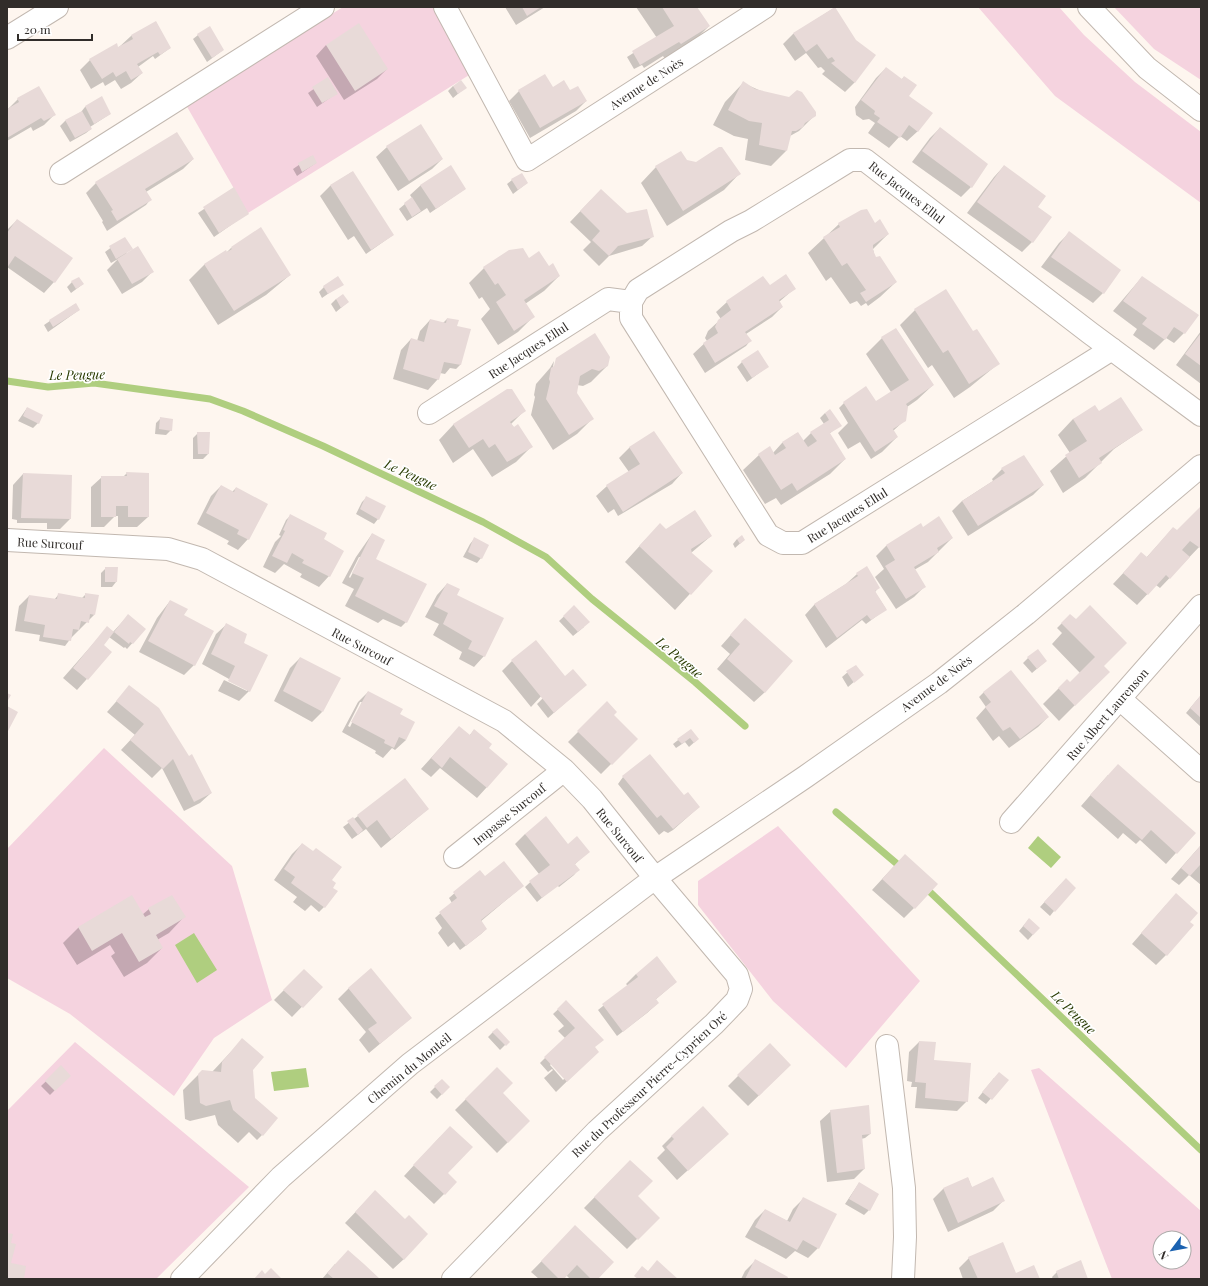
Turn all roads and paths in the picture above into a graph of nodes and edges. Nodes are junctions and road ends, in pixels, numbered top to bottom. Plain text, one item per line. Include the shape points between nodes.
1 (57, 7) edge
2 (323, 7) edge
3 (445, 7) edge
4 (765, 7) edge
5 (1089, 7) edge
6 (7, 38) edge
7 (1201, 110) edge
8 (61, 173) dead end
9 (631, 302) junction
10 (1112, 349) junction
11 (429, 413) dead end
12 (1201, 415) edge
13 (1201, 466) edge
14 (7, 540) edge
15 (1201, 606) edge
16 (1120, 699) junction
17 (564, 770) junction
18 (1201, 771) edge
19 (1011, 822) dead end
20 (455, 857) dead end
21 (655, 878) junction
22 (887, 1046) dead end
23 (182, 1279) edge
24 (453, 1279) edge
25 (903, 1279) edge

1 - 6 street
2 - 8 street
3 - 4 street, Avenue de Noès via 527,160
5 - 7 street via 1147,68
9 - 10 street, Rue Jacques Ellul via 638,290 731,231 752,221 850,160 865,160
9 - 10 street, Rue Jacques Ellul via 631,318 768,535 783,543 802,543
9 - 11 street, Rue Jacques Ellul via 608,299
10 - 12 street, Rue Jacques Ellul
13 - 21 street, Avenue de Noès via 1038,604 939,683
14 - 17 street, Rue Surcouf via 168,549 202,559 504,721
15 - 16 street, Rue Albert Laurenson
16 - 18 street
16 - 19 street, Rue Albert Laurenson
17 - 20 street, Impasse Surcouf
17 - 21 street, Rue Surcouf via 592,799
21 - 23 street, Chemin du Monteil via 410,1064 281,1177
21 - 24 street, Rue du Professeur Pierre-Cyprien Oré via 737,975 741,989 737,1000 597,1131
22 - 25 street via 904,1188

